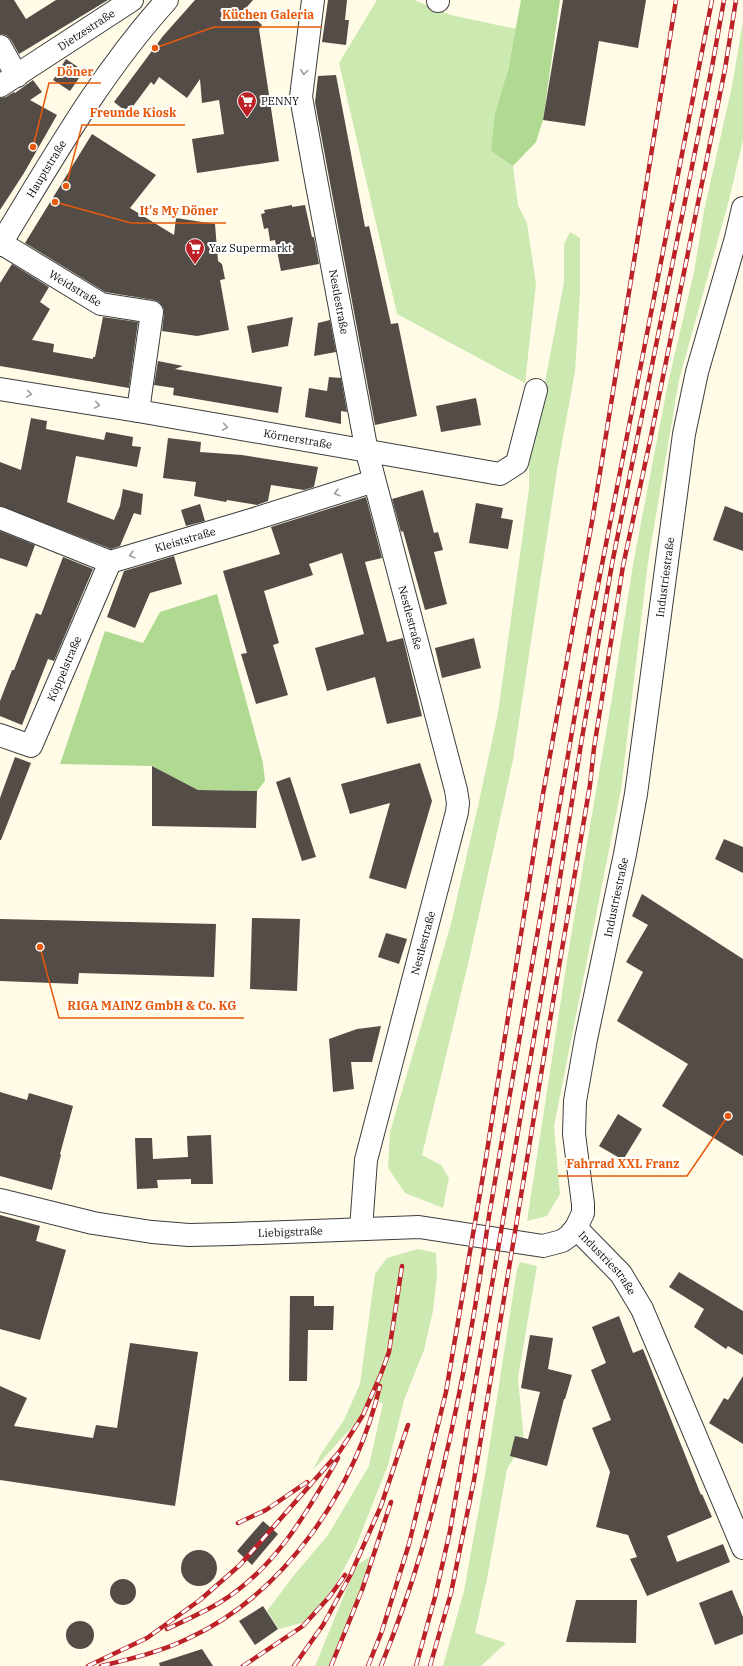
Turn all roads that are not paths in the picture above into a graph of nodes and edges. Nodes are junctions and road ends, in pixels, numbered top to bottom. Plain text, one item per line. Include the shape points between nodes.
1 (132, 0) edge
2 (136, 0) edge
3 (167, 0) edge
4 (313, 0) edge
5 (152, 17) junction
6 (0, 46) edge
7 (8, 81) edge
8 (743, 208) edge
9 (1, 244) edge
10 (0, 389) edge
11 (536, 390) dead end
12 (138, 411) junction
13 (367, 452) junction
14 (374, 481) junction
15 (0, 518) edge
16 (110, 562) junction
17 (0, 735) edge
18 (0, 1200) edge
19 (576, 1228) junction
20 (361, 1229) junction
21 (743, 1548) edge

1 - 7 street, Dietzestraße
2 - 5 street
3 - 5 street, Hauptstraße
4 -> 13 street, Nestlestraße via 301,96
5 - 9 street, Hauptstraße via 80,114
6 - 7 street
8 - 19 street, Industriestraße via 697,372 684,434 636,794 575,1101 574,1134 583,1204
9 - 12 street, Weidstraße via 101,304 152,312
10 -> 12 street, Körnerstraße
11 - 13 street, Körnerstraße via 517,463 500,474
12 -> 13 street, Körnerstraße
13 - 14 street, Nestlestraße
14 -> 16 street, Kleiststraße
14 - 20 street, Nestlestraße via 458,803 366,1160
15 - 16 street
16 - 17 street, Köppelstraße via 31,746
18 - 20 street, Liebigstraße via 93,1223 189,1235
19 - 20 street, Liebigstraße via 562,1241 542,1246 419,1227
19 - 21 street, Industriestraße via 621,1274 642,1309

